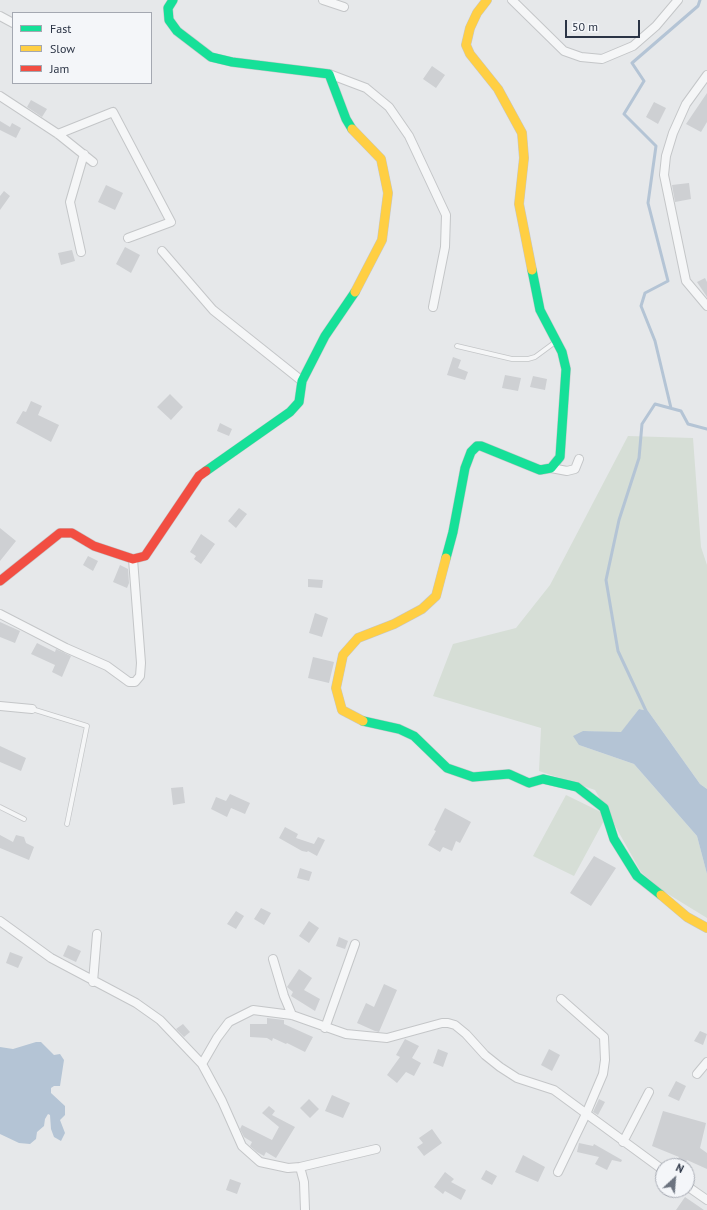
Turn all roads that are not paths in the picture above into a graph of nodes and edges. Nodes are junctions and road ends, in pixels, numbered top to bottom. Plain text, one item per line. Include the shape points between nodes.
1 (173, 0) edge
2 (323, 0) edge
3 (487, 0) edge
4 (512, 0) edge
5 (678, 0) edge
6 (344, 7) dead end
7 (0, 16) edge
8 (12, 22) edge
9 (329, 74) junction
10 (707, 75) edge
11 (0, 96) edge
12 (58, 134) junction
13 (84, 154) junction
14 (93, 162) dead end
15 (128, 238) dead end
16 (162, 251) dead end
17 (80, 252) dead end
18 (707, 306) edge
19 (433, 307) dead end
20 (556, 341) junction
21 (458, 346) dead end
22 (302, 381) junction
23 (579, 459) dead end
24 (551, 468) junction
25 (133, 559) junction
26 (0, 581) edge
27 (0, 614) edge
28 (0, 706) edge
29 (32, 709) joint
30 (0, 807) edge
31 (24, 819) dead end
32 (67, 824) dead end
33 (0, 921) edge
34 (707, 928) edge
35 (97, 934) dead end
36 (355, 944) dead end
37 (273, 960) dead end
38 (93, 982) junction
39 (561, 998) dead end
40 (292, 1014) junction
41 (325, 1028) junction
42 (707, 1062) edge
43 (202, 1064) junction
44 (697, 1074) dead end
45 (649, 1092) dead end
46 (586, 1114) junction
47 (623, 1142) junction
48 (376, 1149) dead end
49 (655, 1164) edge
50 (300, 1166) junction
51 (558, 1172) dead end
52 (695, 1192) edge
53 (707, 1200) edge
54 (305, 1210) edge

1 - 9 street via 168,8 169,20 177,31 211,57
2 - 6 street
3 - 20 street via 476,13 466,45 470,54 498,89 522,133 524,158 519,204 540,310
4 - 5 street via 564,51 582,57 602,59 633,46 656,26
7 - 8 street
9 - 19 street via 366,88 389,107 409,136 446,215 445,247
9 - 22 street via 346,119 354,132 381,159 388,193 382,240 352,297 325,336
10 - 18 street via 686,104 673,132 664,175 686,281
11 - 12 street
12 - 13 street
12 - 15 street via 113,112 171,222
13 - 14 street
13 - 17 street via 70,202
16 - 22 street via 213,310
20 - 21 lane via 535,358 528,359 512,359
20 - 24 street via 566,369 560,457
22 - 25 street via 299,402 290,412 199,476 145,556
23 - 24 street via 575,469 567,471
24 - 34 street via 540,470 481,446 477,446 471,452 465,468 453,532 436,596 422,609 394,624 358,638 344,656 336,688 342,710 359,720 380,724 414,736 448,768 473,777 509,774 529,783 543,779 577,787 604,808 614,839 637,876 687,917
25 - 26 street via 94,546 72,533 60,534
25 - 27 street via 141,663 140,676 135,682 128,682 107,666
28 - 29 street
29 - 32 lane via 87,726
30 - 31 lane
33 - 38 street via 51,958
35 - 38 street
36 - 41 street
37 - 40 street
38 - 43 street via 136,1003 160,1020
39 - 46 street via 604,1037 604,1068
40 - 41 street
40 - 43 street via 253,1010 229,1022
41 - 46 street via 346,1034 387,1038 442,1023 455,1025 500,1067 517,1078 554,1090
42 - 44 street
43 - 50 street via 242,1146 260,1162 288,1168
45 - 47 street
46 - 47 street
46 - 51 street
47 - 49 street
48 - 50 street
50 - 54 street via 304,1182
52 - 53 street

